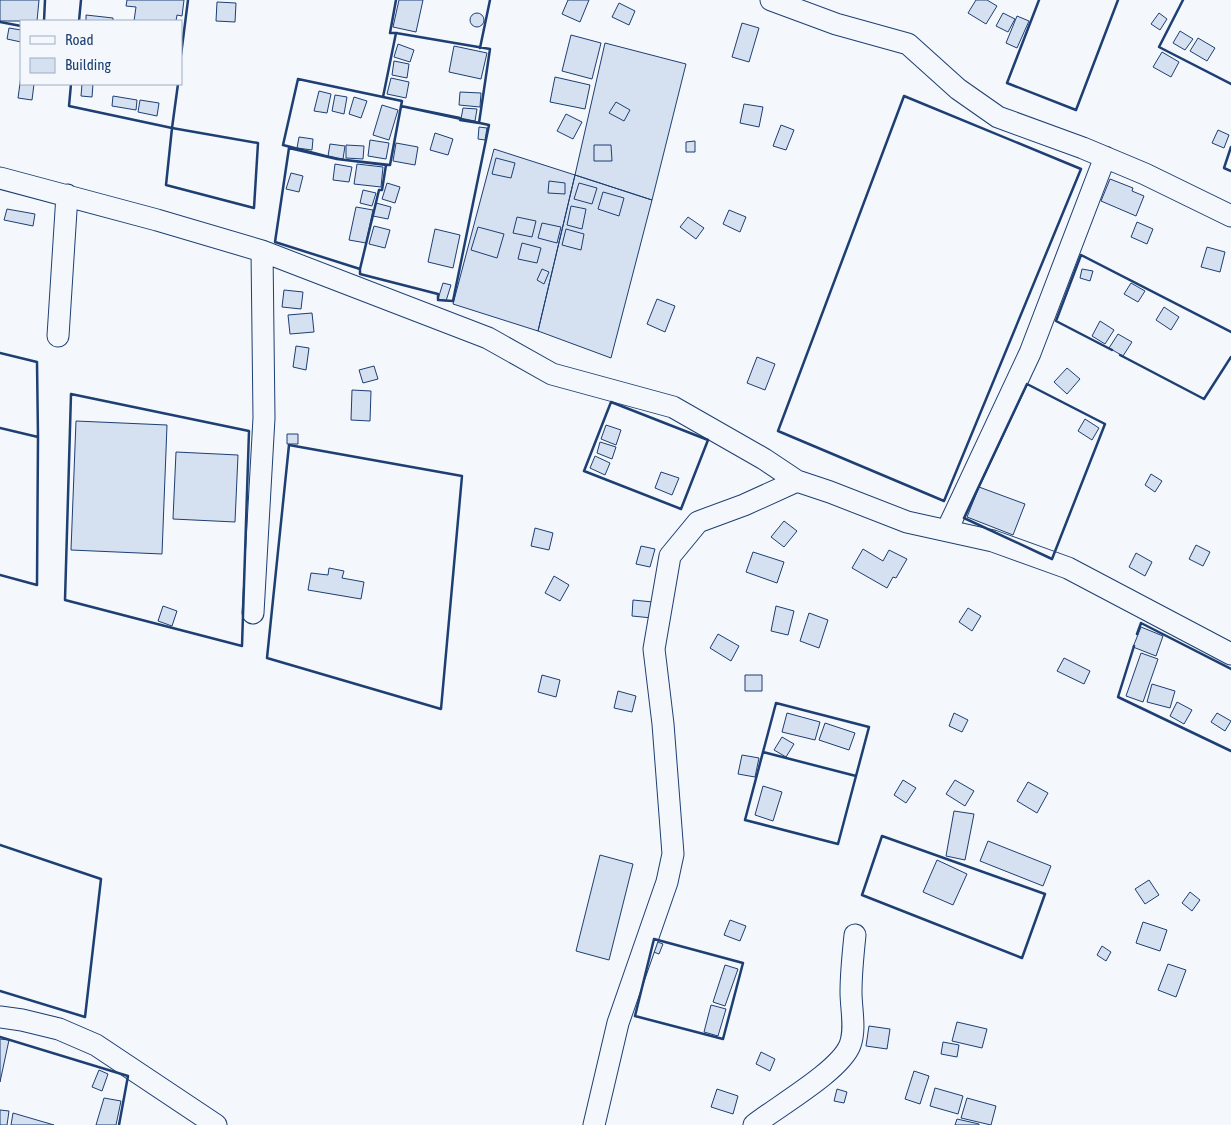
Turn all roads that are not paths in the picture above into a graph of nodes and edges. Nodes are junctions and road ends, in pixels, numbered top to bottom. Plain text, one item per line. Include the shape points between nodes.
1 (771, 0) edge
2 (1105, 157) junction
3 (0, 178) edge
4 (67, 195) junction
5 (1231, 216) edge
6 (262, 251) junction
7 (58, 336) dead end
8 (797, 481) junction
9 (947, 530) junction
10 (253, 613) dead end
11 (1231, 654) edge
12 (855, 935) dead end
13 (0, 1017) edge
14 (216, 1125) edge
15 (594, 1125) edge
16 (754, 1125) edge

1 - 2 street via 836,24 908,44 958,89 998,118
2 - 5 street
2 - 9 street via 1030,354
3 - 4 street
4 - 6 street
4 - 7 street
6 - 8 street via 488,338 552,374 672,407 764,458
6 - 10 street via 264,418
8 - 9 street via 907,522
8 - 15 street via 698,522 670,556 654,649 673,854 667,882 618,1023
9 - 11 street via 993,541 1068,568
12 - 16 street via 852,1027 850,1044 843,1058
13 - 14 street via 59,1029 96,1045

